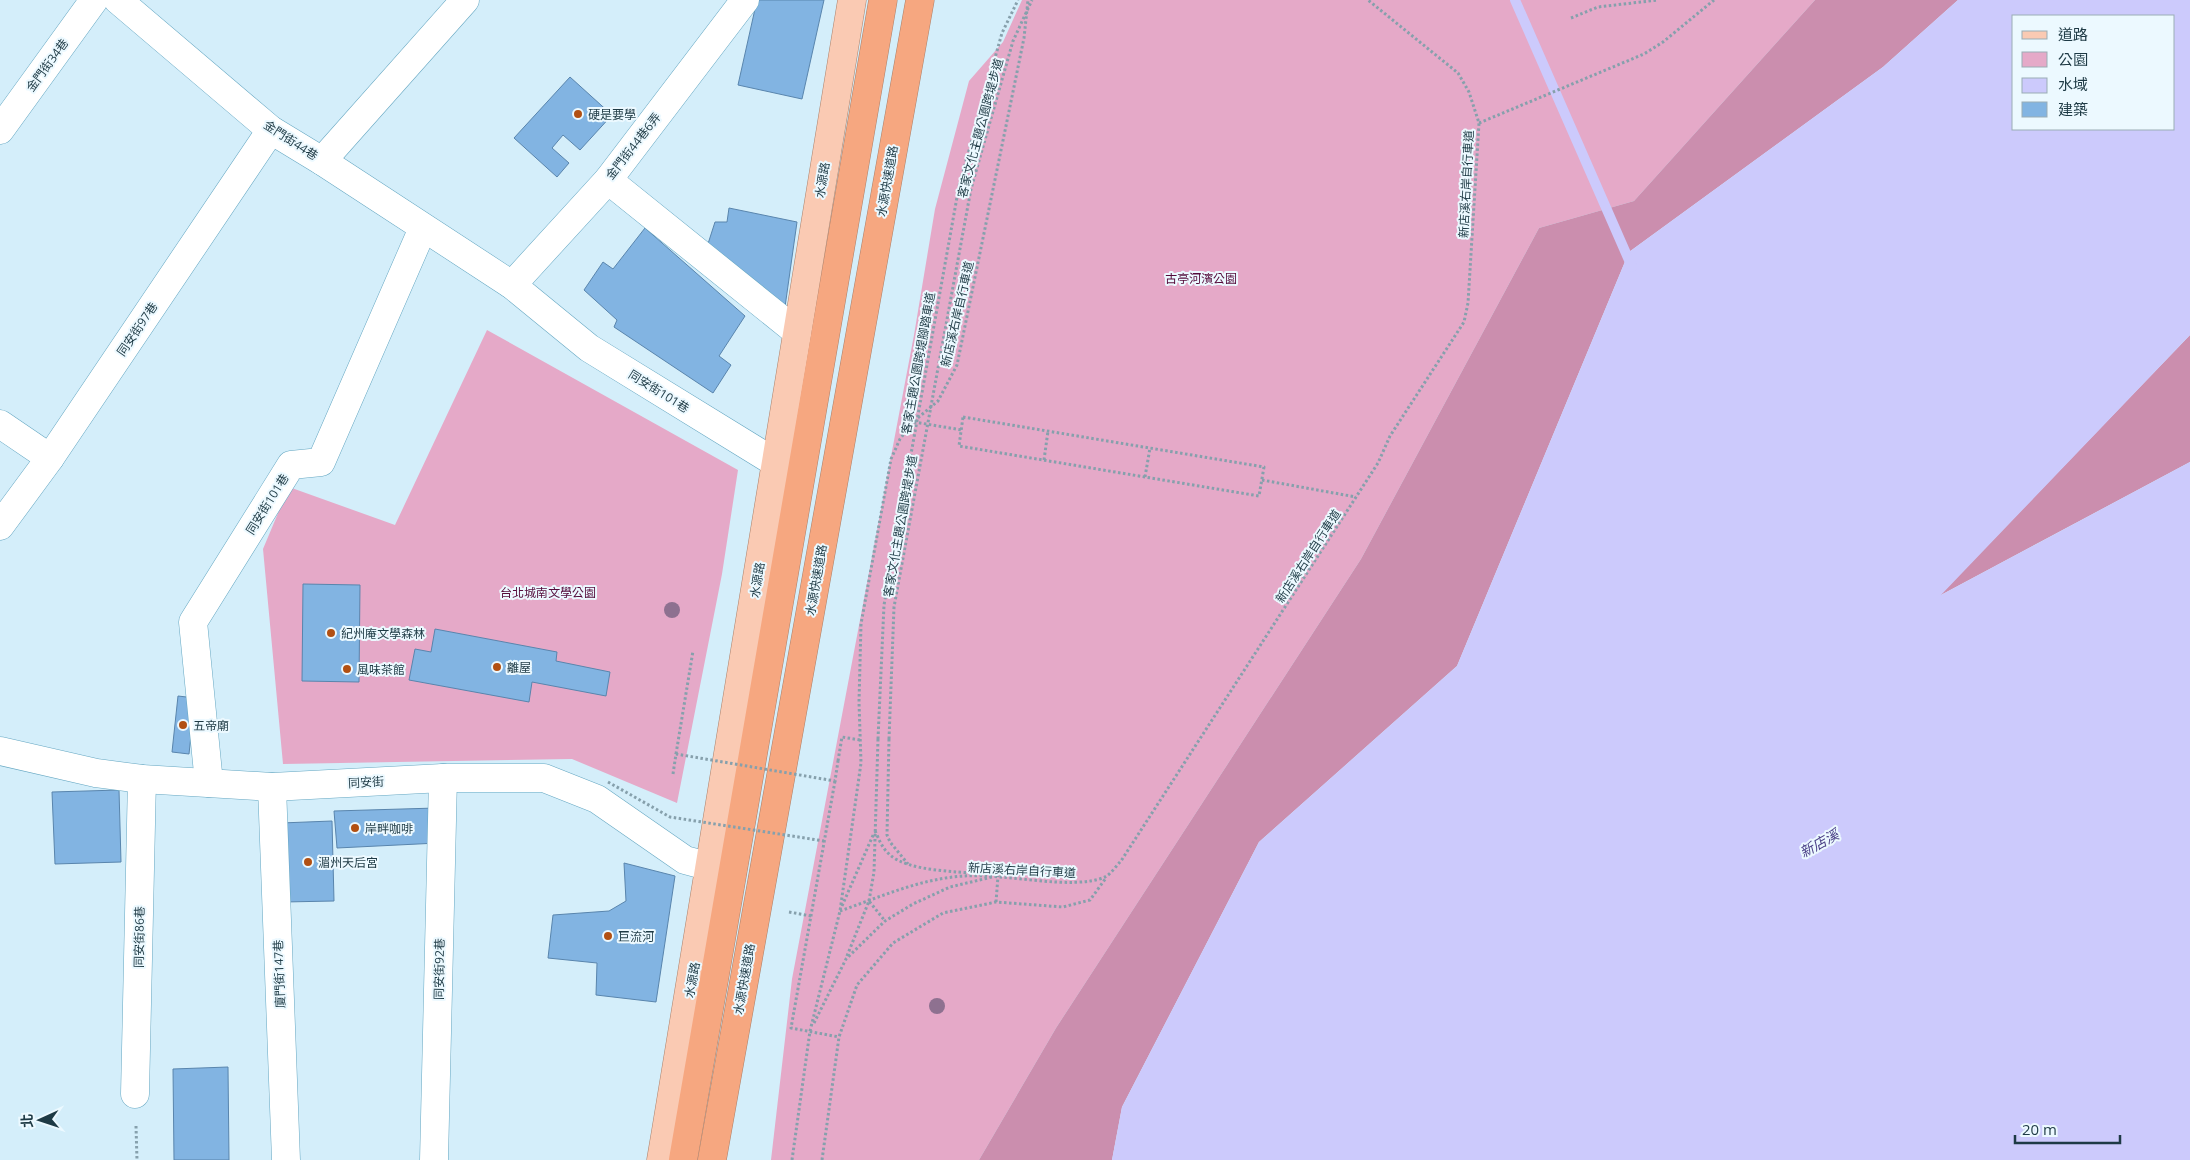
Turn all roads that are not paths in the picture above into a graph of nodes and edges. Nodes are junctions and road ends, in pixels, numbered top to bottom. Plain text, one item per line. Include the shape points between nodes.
1 (94, 0) edge
2 (118, 0) edge
3 (465, 0) edge
4 (745, 0) edge
5 (852, 0) edge
6 (884, 0) edge
7 (920, 0) edge
8 (0, 130) edge
9 (271, 130) junction
10 (322, 161) junction
11 (608, 180) junction
12 (423, 228) junction
13 (512, 285) junction
14 (797, 332) junction
15 (0, 424) edge
16 (50, 458) junction
17 (776, 463) junction
18 (0, 526) edge
19 (0, 751) edge
20 (443, 778) junction
21 (142, 779) junction
22 (209, 783) junction
23 (272, 787) junction
24 (711, 867) junction
25 (135, 1094) dead end
26 (286, 1160) edge
27 (434, 1160) edge
28 (661, 1160) edge
29 (683, 1160) edge
30 (712, 1160) edge

1 - 8 street, 金門街34巷
2 - 9 street, 金門街44巷
3 - 10 street, 金門街44巷
4 - 11 street, 金門街44巷6弄
5 - 14 main road, 水源路
6 - 29 highway
7 - 30 highway, 水源快速道路
9 - 10 street, 金門街44巷
9 - 16 street, 同安街97巷
10 - 12 street, 同安街101巷
11 - 13 street, 金門街44巷6弄
11 - 14 street
12 - 13 street, 同安街101巷
12 - 22 street, 同安街101巷 via 321,462 291,465 193,622
13 - 17 street, 同安街101巷 via 589,348
14 - 17 main road, 水源路
15 - 16 street
16 - 18 street, 同安街97巷
17 - 24 main road, 水源路
19 - 21 street, 同安街 via 96,773
20 - 23 street, 同安街
20 - 24 street, 同安街 via 544,778 596,799 685,860
20 - 27 street, 同安街92巷
21 - 22 street, 同安街
21 - 25 street, 同安街86巷
22 - 23 street, 同安街
23 - 26 street, 廈門街147巷
24 - 28 main road, 水源路

